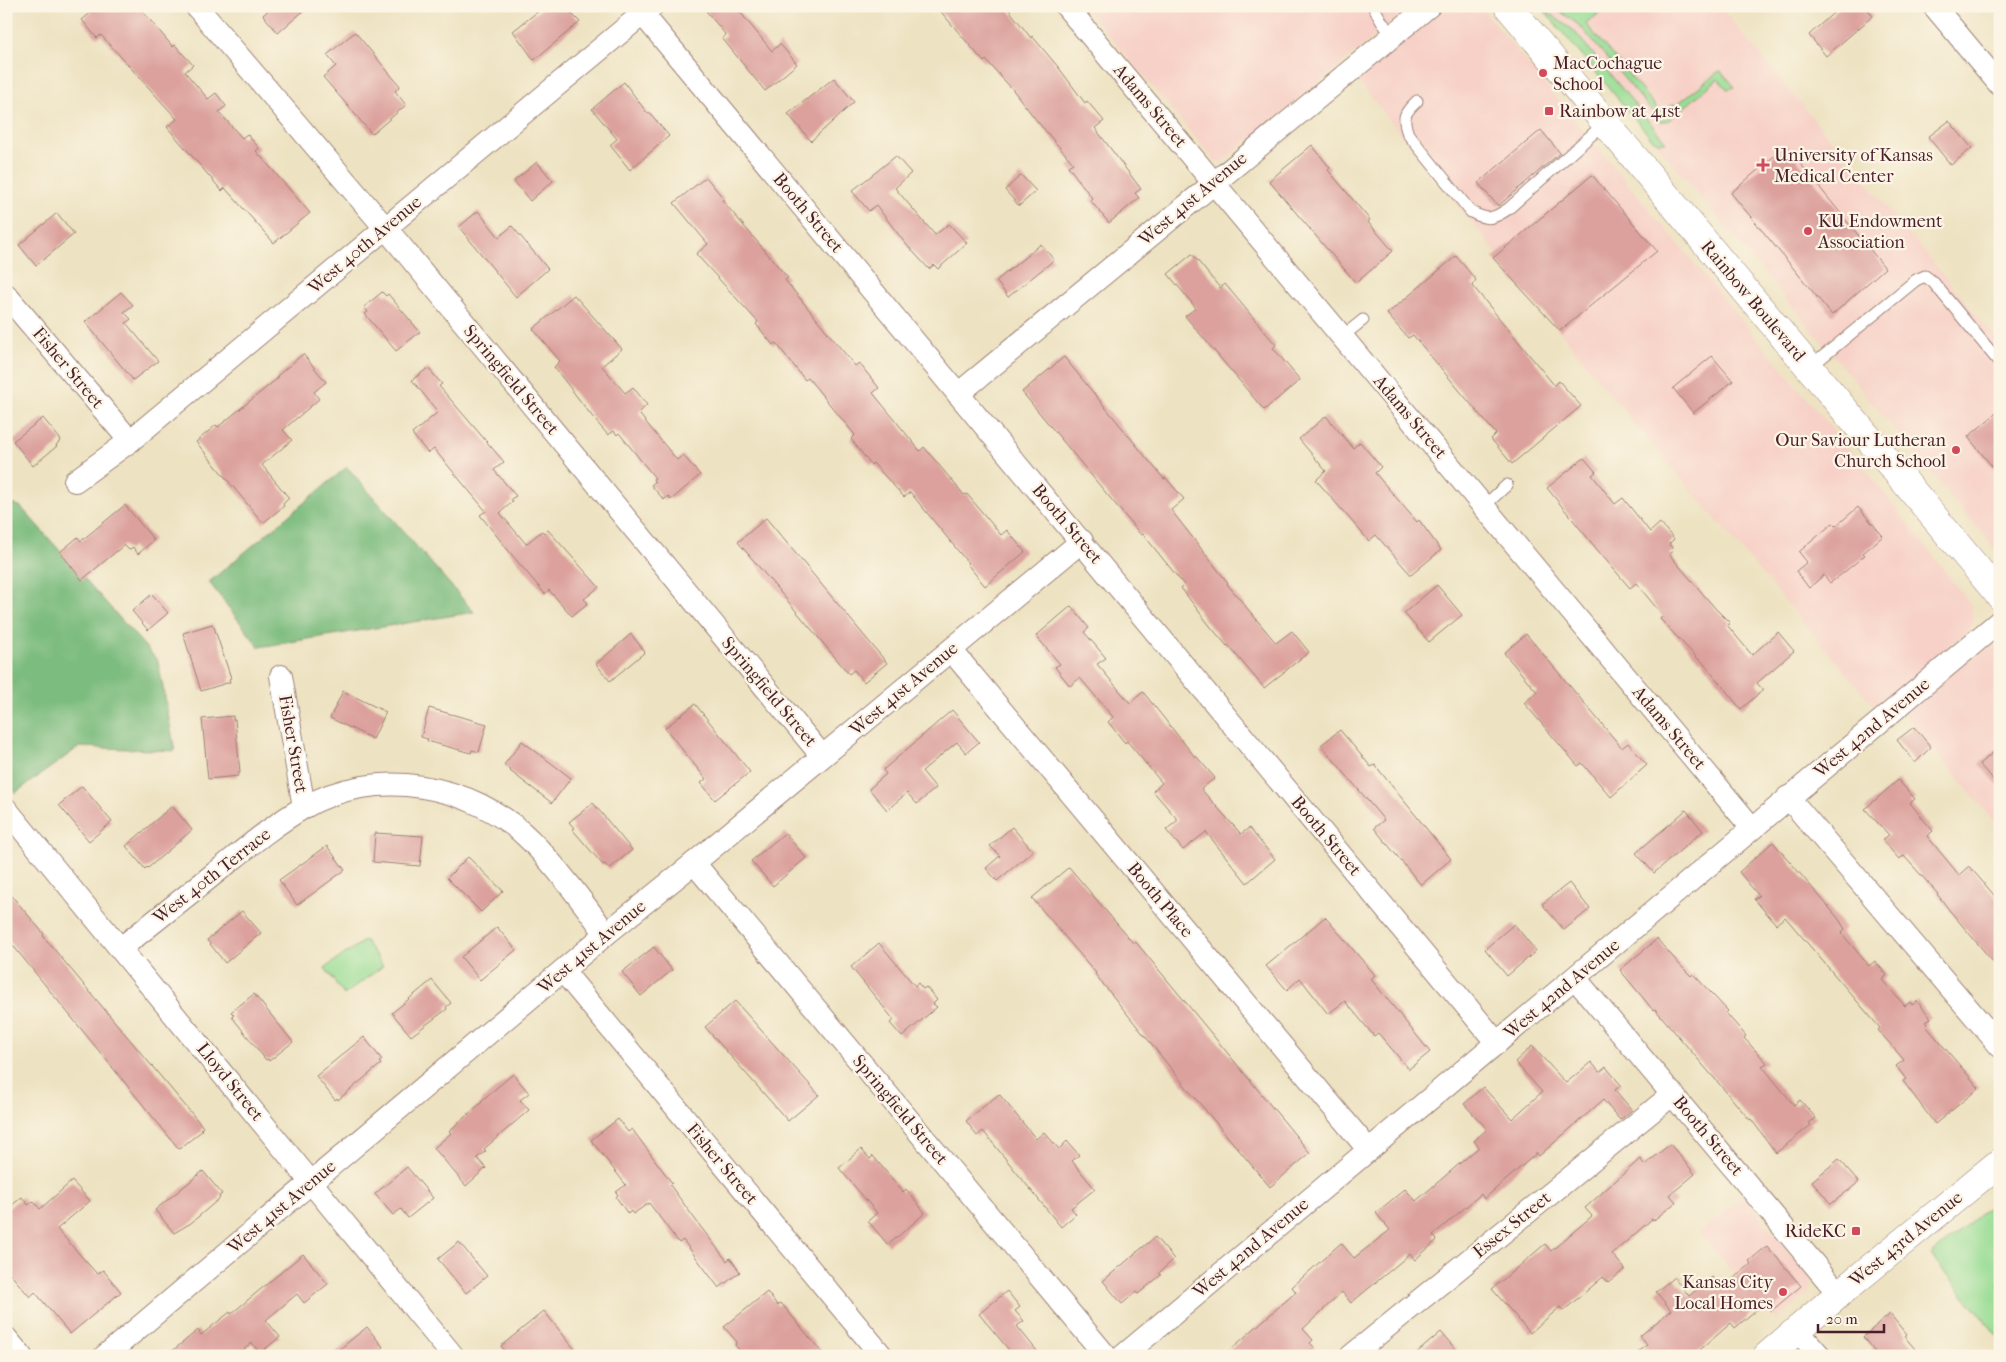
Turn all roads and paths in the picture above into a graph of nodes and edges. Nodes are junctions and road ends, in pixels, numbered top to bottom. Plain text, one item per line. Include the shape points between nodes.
1 (196, 6) edge
2 (1066, 6) edge
3 (1373, 6) edge
4 (1429, 6) edge
5 (1508, 6) edge
6 (1934, 6) edge
7 (644, 9) edge
8 (1393, 36) junction
9 (2000, 85) edge
10 (1417, 101) dead end
11 (1605, 123) junction
12 (1214, 182) junction
13 (385, 228) junction
14 (6, 295) edge
15 (1363, 320) dead end
16 (1343, 336) junction
17 (2000, 363) edge
18 (1809, 368) junction
19 (958, 394) junction
20 (130, 441) junction
21 (75, 481) dead end
22 (1507, 485) dead end
23 (1484, 506) junction
24 (1082, 541) junction
25 (2000, 596) edge
26 (2000, 621) edge
27 (951, 650) junction
28 (281, 676) dead end
29 (822, 756) junction
30 (1788, 797) junction
31 (304, 807) junction
32 (6, 810) edge
33 (1752, 828) junction
34 (694, 863) junction
35 (606, 934) junction
36 (121, 948) junction
37 (563, 971) junction
38 (1575, 978) junction
39 (1497, 1043) junction
40 (2000, 1046) edge
41 (1673, 1094) junction
42 (1368, 1149) junction
43 (2000, 1162) edge
44 (312, 1182) junction
45 (1839, 1294) junction
46 (1798, 1330) junction
47 (6, 1338) edge
48 (21, 1356) edge
49 (105, 1356) edge
50 (453, 1356) edge
51 (882, 1356) edge
52 (1106, 1356) edge
53 (1123, 1356) edge
54 (1351, 1356) edge
55 (1768, 1356) edge
56 (1820, 1356) edge

1 - 13 street, Springfield Street
2 - 12 street, Adams Street
3 - 8 lane
4 - 8 street, West 41st Avenue
5 - 11 main road, Rainbow Boulevard
6 - 9 street
7 - 13 street, West 40th Avenue
7 - 19 street, Booth Street
8 - 12 street, West 41st Avenue
10 - 11 lane via 1408,110 1404,121 1408,134 1471,212 1482,218 1495,217 1508,209
11 - 18 main road, Rainbow Boulevard
12 - 16 street, Adams Street
12 - 19 street, West 41st Avenue
13 - 20 street, West 40th Avenue
13 - 29 street, Springfield Street
14 - 20 street, Fisher Street
15 - 16 lane
16 - 23 street, Adams Street
17 - 18 lane via 1925,276
18 - 25 main road, Rainbow Boulevard
19 - 24 street, Booth Street
20 - 21 street, West 40th Avenue
22 - 23 lane
23 - 33 street, Adams Street
24 - 27 street, West 41st Avenue
24 - 39 street, Booth Street
26 - 30 street, West 42nd Avenue
27 - 29 street, West 41st Avenue
27 - 42 street, Booth Place
28 - 31 street, Fisher Street
29 - 34 street, West 41st Avenue
30 - 33 street, West 42nd Avenue
30 - 40 street
31 - 35 street, Fisher Street via 332,794 368,786 421,786 453,794 492,811 530,840
31 - 36 street, West 40th Terrace via 271,829
32 - 36 street, Lloyd Street
33 - 38 street, West 42nd Avenue
34 - 35 street, West 41st Avenue
34 - 52 street, Springfield Street
35 - 37 street, West 41st Avenue
36 - 44 street, Lloyd Street
37 - 44 street, West 41st Avenue
37 - 51 street, Fisher Street
38 - 39 street, West 42nd Avenue
38 - 41 street, Booth Street
39 - 42 street, West 42nd Avenue
41 - 45 street, Booth Street
41 - 54 street, Essex Street
42 - 53 street, West 42nd Avenue
43 - 45 main road, West 43rd Avenue
44 - 49 street, West 41st Avenue
44 - 50 street, Lloyd Street
45 - 46 main road, West 43rd Avenue
46 - 55 main road, West 43rd Avenue
46 - 56 street
47 - 48 street

